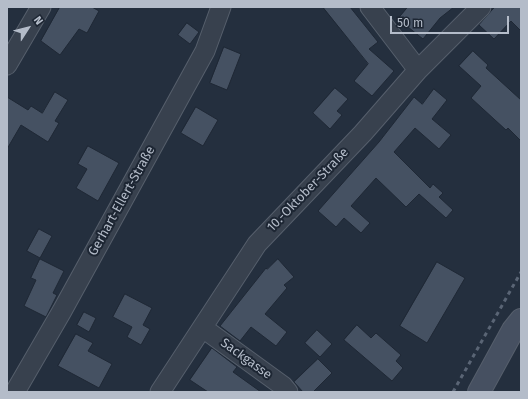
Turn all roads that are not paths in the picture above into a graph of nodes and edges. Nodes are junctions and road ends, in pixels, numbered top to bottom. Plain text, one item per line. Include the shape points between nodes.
1 (41, 7) edge
2 (221, 7) edge
3 (370, 7) edge
4 (481, 7) edge
5 (7, 65) edge
6 (418, 70) junction
7 (521, 320) edge
8 (203, 328) junction
9 (15, 392) edge
10 (160, 392) edge
11 (288, 392) edge
12 (479, 392) edge

1 - 5 street
2 - 9 street, Gerhart-Ellert-Straße via 205,51
3 - 6 street
4 - 6 street, 10.-Oktober-Straße
6 - 8 street, 10.-Oktober-Straße via 257,244
7 - 12 main road
8 - 10 street, 10.-Oktober-Straße
8 - 11 street, Sackgasse

